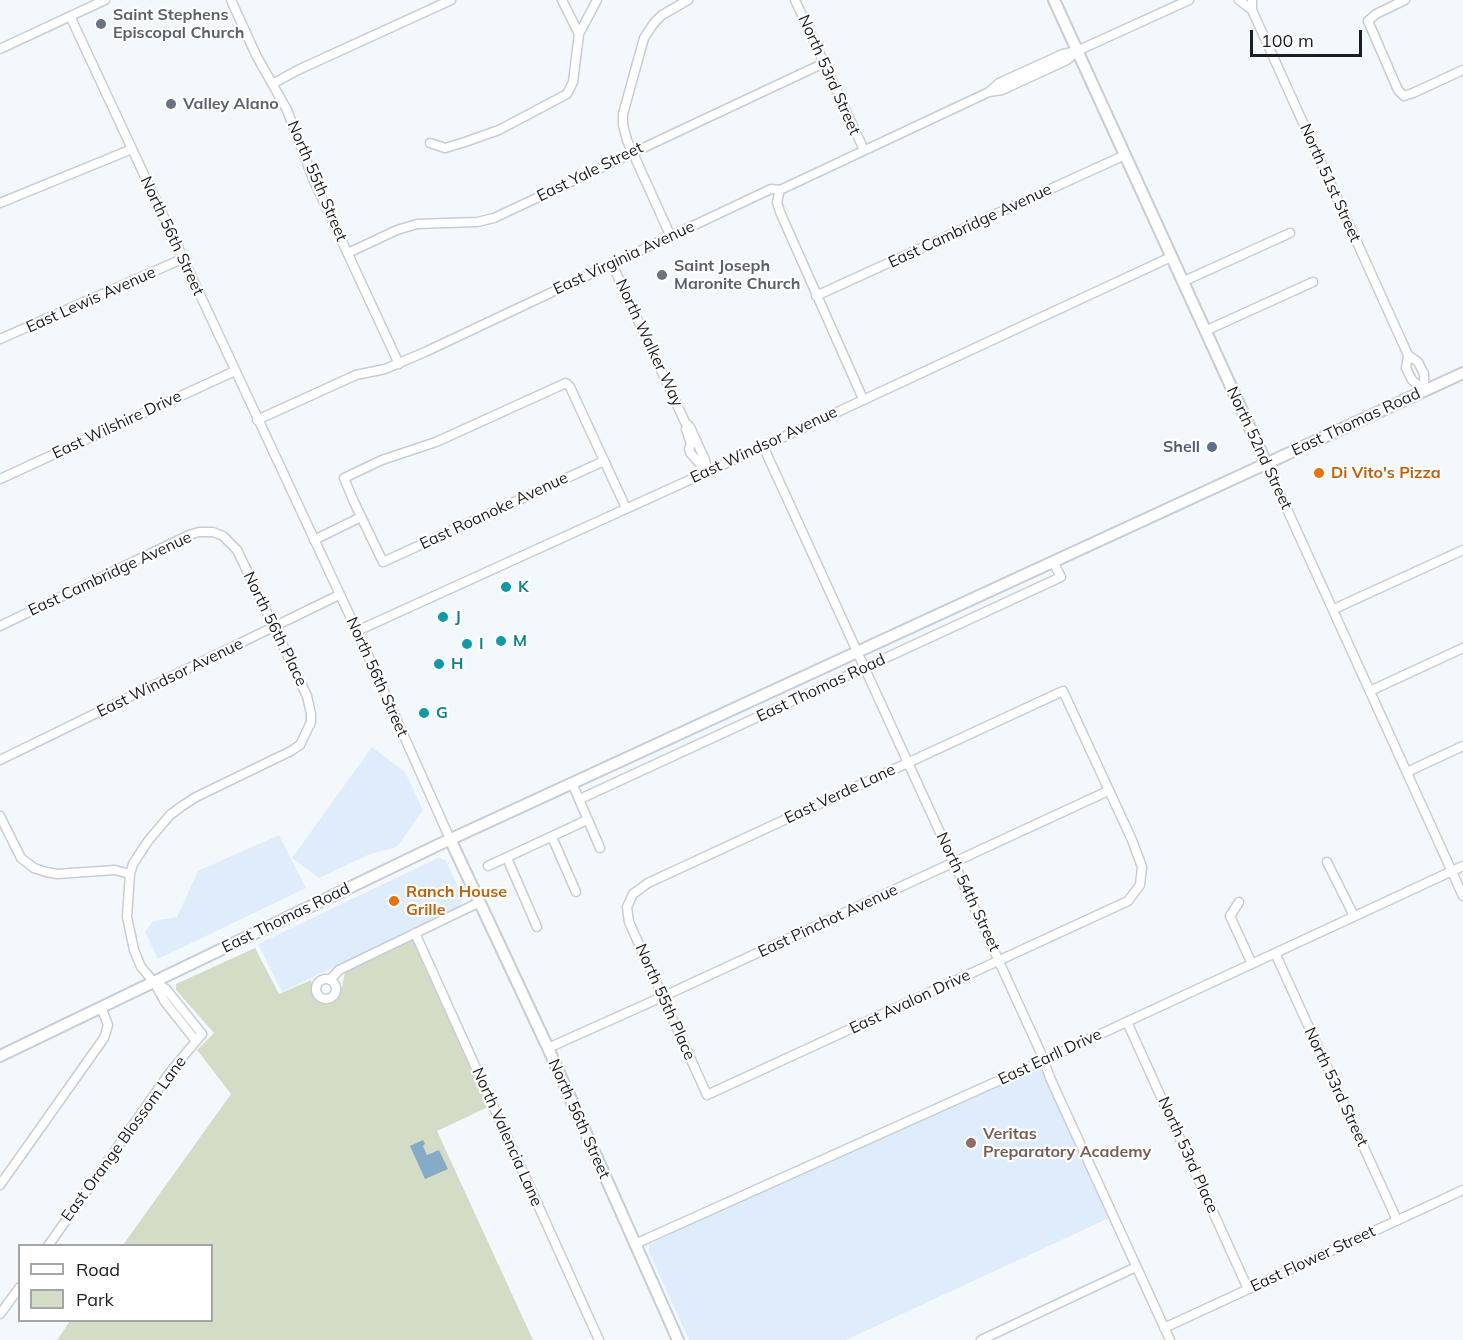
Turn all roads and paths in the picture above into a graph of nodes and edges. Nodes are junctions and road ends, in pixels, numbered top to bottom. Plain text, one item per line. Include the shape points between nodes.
1 (105, 0) edge
2 (231, 0) edge
3 (451, 0) edge
4 (562, 0) edge
5 (597, 0) edge
6 (688, 0) edge
7 (795, 0) edge
8 (1053, 0) edge
9 (1189, 0) edge
10 (1239, 0) edge
11 (1252, 0) edge
12 (1405, 0) edge
13 (1251, 10) junction
14 (70, 16) junction
15 (579, 34) junction
16 (0, 49) edge
17 (1077, 51) junction
18 (824, 63) junction
19 (1463, 70) edge
20 (274, 83) junction
21 (430, 143) dead end
22 (132, 149) junction
23 (864, 150) junction
24 (632, 152) junction
25 (1125, 155) junction
26 (780, 190) junction
27 (0, 203) edge
28 (1290, 232) dead end
29 (671, 237) junction
30 (348, 253) junction
31 (1171, 257) junction
32 (182, 260) junction
33 (612, 264) junction
34 (1182, 282) junction
35 (1313, 282) dead end
36 (816, 296) junction
37 (1205, 331) junction
38 (0, 339) edge
39 (1408, 356) junction
40 (399, 364) junction
41 (235, 371) junction
42 (1463, 373) edge
43 (1424, 391) junction
44 (863, 399) junction
45 (257, 420) junction
46 (763, 446) junction
47 (604, 461) junction
48 (1266, 463) junction
49 (707, 471) junction
50 (0, 479) edge
51 (626, 508) junction
52 (361, 517) junction
53 (223, 536) joint
54 (314, 540) junction
55 (1463, 550) edge
56 (1053, 562) junction
57 (339, 596) junction
58 (1334, 609) junction
59 (0, 626) edge
60 (273, 627) junction
61 (357, 631) junction
62 (1463, 648) edge
63 (857, 652) junction
64 (864, 668) junction
65 (1370, 691) junction
66 (1463, 746) edge
67 (0, 759) edge
68 (908, 762) junction
69 (1407, 772) junction
70 (572, 783) junction
71 (1108, 791) junction
72 (580, 799) junction
73 (0, 816) edge
74 (587, 820) junction
75 (552, 837) junction
76 (450, 839) junction
77 (600, 848) dead end
78 (507, 858) junction
79 (1327, 862) dead end
80 (954, 863) junction
81 (488, 867) dead end
82 (1463, 867) edge
83 (1452, 872) junction
84 (130, 874) junction
85 (576, 892) dead end
86 (1463, 896) edge
87 (480, 902) junction
88 (1239, 902) dead end
89 (627, 907) joint
90 (1354, 916) junction
91 (537, 927) dead end
92 (415, 933) junction
93 (1275, 953) junction
94 (999, 961) junction
95 (1252, 964) junction
96 (330, 980) dead end
97 (154, 982) junction
98 (662, 997) junction
99 (101, 1007) junction
100 (1127, 1022) junction
101 (548, 1048) junction
102 (0, 1056) edge
103 (1045, 1060) junction
104 (707, 1095) joint
105 (0, 1185) edge
106 (1463, 1190) edge
107 (1397, 1220) junction
108 (49, 1244) edge
109 (635, 1244) junction
110 (1136, 1267) junction
111 (1248, 1289) junction
112 (18, 1290) edge
113 (0, 1314) edge
114 (1164, 1328) junction
115 (599, 1340) edge
116 (678, 1340) edge
117 (981, 1340) edge
118 (1170, 1340) edge

1 - 14 street
2 - 20 street, North 55th Street
3 - 20 street
4 - 15 street
5 - 15 street
6 - 24 street via 654,23 640,45 623,114
7 - 18 street, North 53rd Street
8 - 17 main road, North 52nd Street
9 - 17 street, East Virginia Avenue
10 - 13 street, North 51st Street
11 - 13 street
12 - 19 street via 1368,21 1398,90 1404,96
13 - 39 street, North 51st Street
14 - 16 street
14 - 22 street, North 56th Street
15 - 21 street via 573,82 567,94 499,130 445,148
17 - 23 street, East Virginia Avenue via 1002,90 989,92
17 - 25 main road, North 52nd Street
18 - 23 street, North 53rd Street
18 - 24 street, East Yale Street
20 - 30 street, North 55th Street
22 - 27 street
22 - 32 street, North 56th Street
23 - 26 street, East Virginia Avenue
24 - 29 street
24 - 30 street, East Yale Street via 486,221 417,224
25 - 31 main road, North 52nd Street
25 - 36 street, East Cambridge Avenue
26 - 29 street, East Virginia Avenue via 771,189
26 - 36 street via 780,212
28 - 34 street
29 - 33 street, East Virginia Avenue
30 - 40 street, North 55th Street
31 - 34 main road, North 52nd Street
31 - 44 street, East Windsor Avenue
32 - 38 street, East Lewis Avenue
32 - 41 street, North 56th Street
33 - 40 street, East Virginia Avenue
33 - 49 street, North Walker Way via 694,442 689,449 691,454
34 - 37 main road, North 52nd Street
35 - 37 street
36 - 44 street
37 - 48 main road, North 52nd Street
39 - 43 street, North 51st Street via 1406,368
39 - 43 street, North 51st Street via 1418,362 1424,374
40 - 45 street, East Virginia Avenue via 356,375
41 - 45 street, North 56th Street
41 - 50 street, East Wilshire Drive
42 - 43 main road, East Thomas Road
43 - 48 main road, East Thomas Road
44 - 46 street, East Windsor Avenue
45 - 54 street, North 56th Street
46 - 49 street, East Windsor Avenue
46 - 63 street, North 54th Street
47 - 51 street
47 - 52 street, East Roanoke Avenue via 383,562
47 - 52 street via 566,383 436,442 344,478
48 - 56 main road, East Thomas Road
48 - 58 street, North 52nd Street
49 - 51 street, East Windsor Avenue
51 - 61 street, East Windsor Avenue
52 - 54 street
53 - 59 street, East Cambridge Avenue via 207,531 189,535
53 - 60 street, North 56th Place via 237,550
54 - 57 street, North 56th Street
55 - 58 street
56 - 63 main road, East Thomas Road
56 - 64 street, East Thomas Road via 1061,577
57 - 60 street, East Windsor Avenue
57 - 61 street, North 56th Street
58 - 65 street, North 52nd Street
60 - 67 street, East Windsor Avenue
60 - 84 street, North 56th Place via 312,714 300,745 196,797 170,815 148,841
61 - 76 street, North 56th Street
62 - 65 street
63 - 64 street, North 54th Street
63 - 70 main road, East Thomas Road
64 - 68 street, North 54th Street
64 - 72 street, East Thomas Road
65 - 69 street, North 52nd Street
66 - 69 street
68 - 71 street, East Verde Lane via 1063,691
68 - 80 street, North 54th Street
68 - 89 street, East Verde Lane via 648,883 633,894
69 - 83 street, North 52nd Street
70 - 72 street
70 - 76 main road, East Thomas Road
71 - 80 street, East Pinchot Avenue
71 - 94 street, East Avalon Drive via 1142,867 1140,885 1128,900
72 - 74 street
73 - 84 street via 16,850 26,862 46,872 115,870
74 - 75 street
74 - 77 street
75 - 78 street
75 - 85 street
76 - 87 main road, North 56th Street
76 - 97 main road, East Thomas Road
78 - 81 street
78 - 91 street
79 - 90 street
80 - 94 street, North 54th Street
80 - 98 street, East Pinchot Avenue
82 - 83 street, East Earll Drive
83 - 86 street, North 52nd Street
83 - 90 street, East Earll Drive
84 - 97 street via 130,936 141,967
87 - 92 street
87 - 101 main road, North 56th Street
88 - 95 street via 1230,916
89 - 98 street, North 55th Place via 629,922
90 - 93 street, East Earll Drive
92 - 96 street via 339,970
92 - 115 street, North Valencia Lane
93 - 95 street, East Earll Drive
93 - 107 street, North 53rd Street
94 - 103 street, North 54th Street
94 - 104 street, East Avalon Drive
95 - 100 street, East Earll Drive
97 - 99 main road, East Thomas Road
97 - 108 street, East Orange Blossom Lane via 165,1002 199,1038 171,1071
98 - 101 street, East Pinchot Avenue
98 - 104 street, North 55th Place
99 - 102 main road, East Thomas Road
99 - 105 street via 108,1025 104,1038
100 - 103 street, East Earll Drive
100 - 111 street, North 53rd Place
101 - 109 main road, North 56th Street
103 - 109 street, East Earll Drive
103 - 110 street, North 54th Street
106 - 107 street, East Flower Street
107 - 111 street, East Flower Street
109 - 116 main road, North 56th Street
110 - 114 street, North 54th Street
110 - 117 street
111 - 114 street, East Flower Street
112 - 113 street
114 - 118 street, North 54th Street

